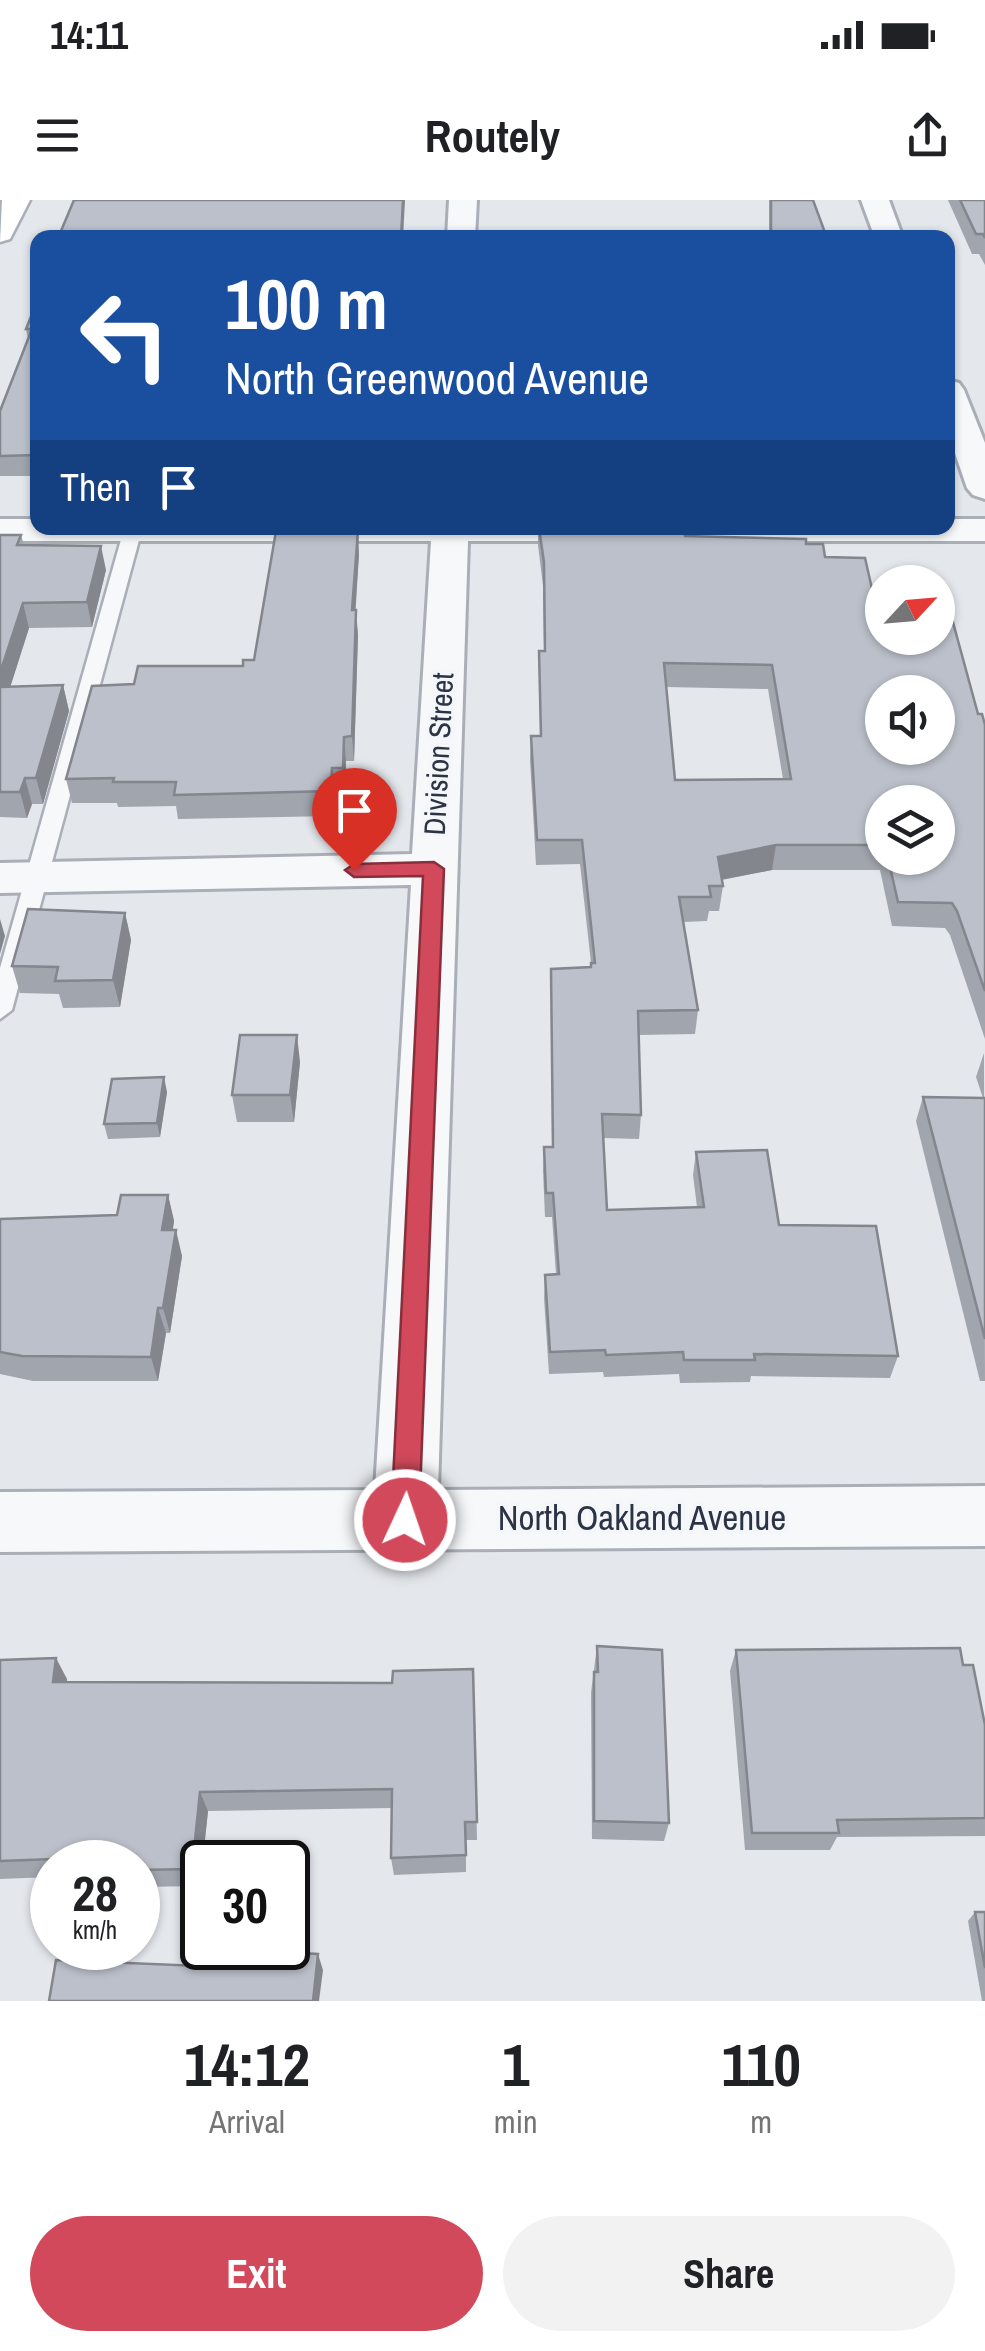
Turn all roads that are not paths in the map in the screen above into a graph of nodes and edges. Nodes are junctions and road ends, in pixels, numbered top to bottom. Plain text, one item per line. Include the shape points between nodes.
1 (16, 200) edge
2 (463, 200) edge
3 (874, 200) edge
4 (462, 230) edge
5 (886, 230) edge
6 (0, 233) edge
7 (955, 409) edge
8 (985, 488) edge
9 (0, 530) edge
10 (30, 530) edge
11 (955, 530) edge
12 (985, 530) edge
13 (132, 535) edge
14 (450, 535) edge
15 (434, 869) junction
16 (19, 878) edge
17 (0, 1010) edge
18 (985, 1516) edge
19 (405, 1520) junction
20 (0, 1522) edge

1 - 6 street
2 - 4 street
3 - 5 street
7 - 8 street
9 - 10 street
11 - 12 street
13 - 16 lane
14 - 15 street, Division Street
15 - 16 street
15 - 19 street, Division Street
16 - 17 lane
18 - 19 street, North Oakland Avenue
19 - 20 street, North Oakland Avenue

